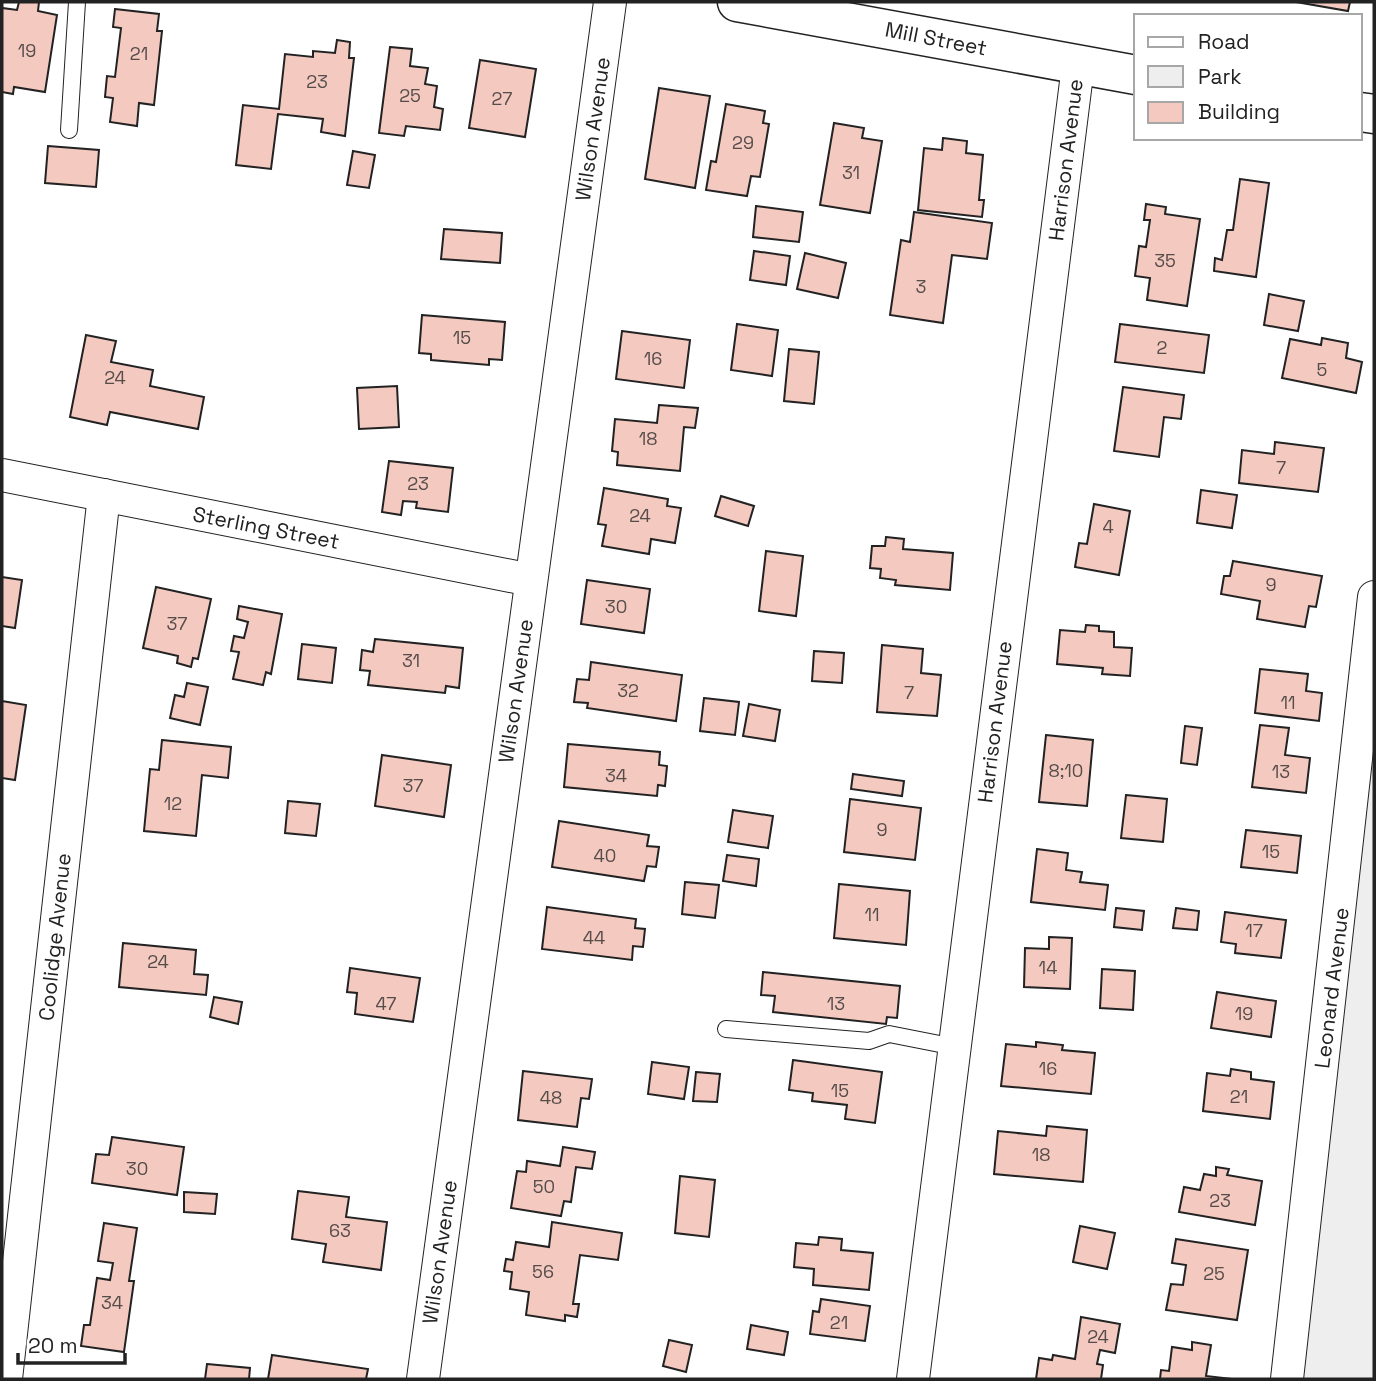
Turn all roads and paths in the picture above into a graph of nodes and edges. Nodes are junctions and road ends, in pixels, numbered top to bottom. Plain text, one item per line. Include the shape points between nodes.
1 (77, 2) edge
2 (610, 2) edge
3 (737, 2) edge
4 (1078, 66) junction
5 (1134, 75) edge
6 (69, 130) dead end
7 (2, 475) edge
8 (104, 495) junction
9 (531, 580) junction
10 (1374, 597) edge
11 (726, 1029) dead end
12 (955, 1047) junction
13 (6, 1379) edge
14 (423, 1379) edge
15 (913, 1379) edge
16 (1287, 1379) edge

1 - 6 lane
2 - 9 street, Wilson Avenue
3 - 4 street, Mill Street
4 - 5 street, Mill Street
4 - 12 street, Harrison Avenue
7 - 8 street, Sterling Street
8 - 9 street, Sterling Street
8 - 13 street, Coolidge Avenue
9 - 14 street, Wilson Avenue
10 - 16 street, Leonard Avenue
11 - 12 lane via 869,1041 889,1034
12 - 15 street, Harrison Avenue

